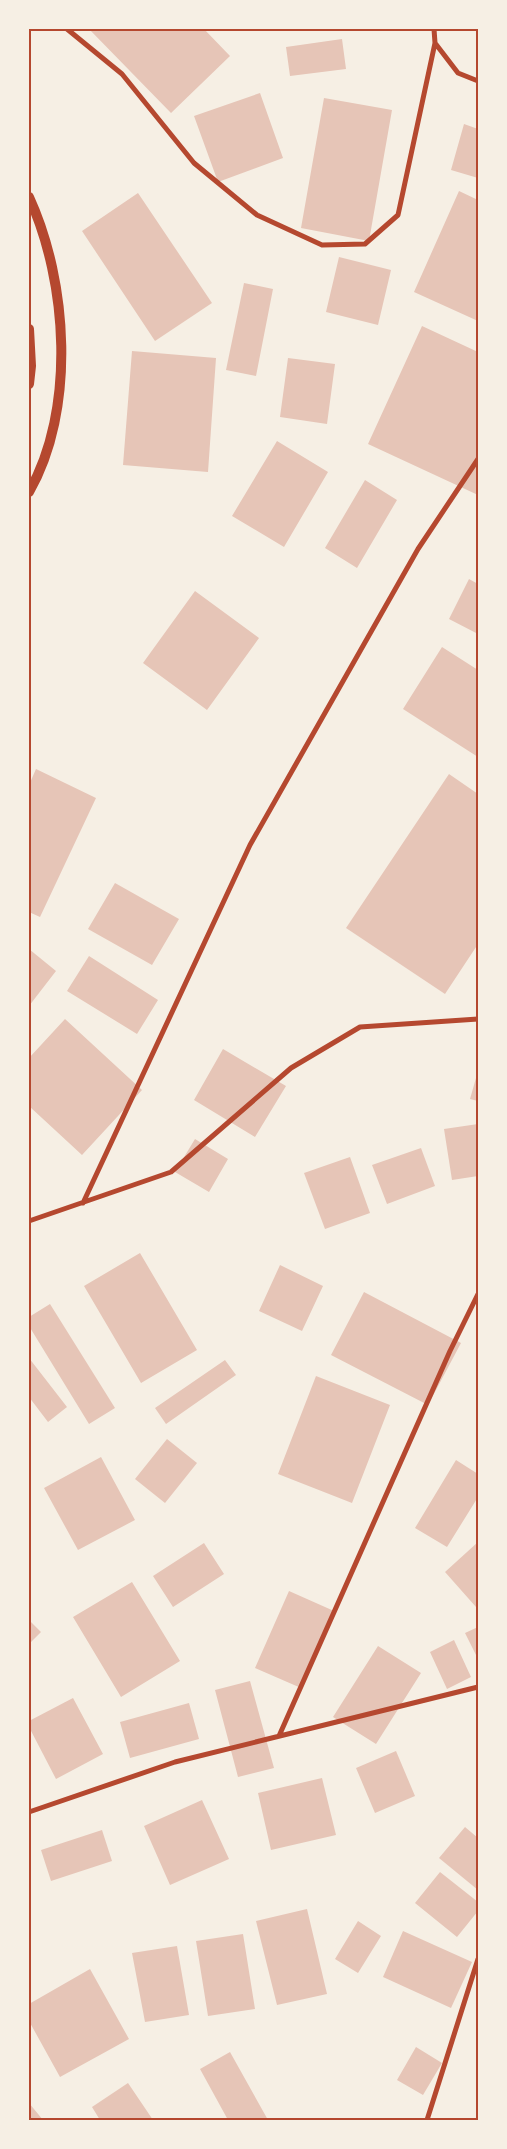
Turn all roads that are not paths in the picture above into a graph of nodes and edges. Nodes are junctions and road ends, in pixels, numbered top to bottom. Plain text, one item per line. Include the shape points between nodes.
1 (67, 29) edge
2 (434, 29) edge
3 (435, 43) junction
4 (478, 81) edge
5 (29, 197) edge
6 (29, 329) edge
7 (29, 384) edge
8 (478, 460) edge
9 (29, 492) edge
10 (478, 1019) edge
11 (83, 1203) junction
12 (29, 1221) edge
13 (478, 1294) edge
14 (478, 1687) edge
15 (279, 1736) junction
16 (29, 1812) edge
17 (478, 1959) edge
18 (427, 2120) edge

1 - 3 street via 122,74 194,163 256,215 322,245 365,244 398,215
2 - 3 street
3 - 4 street via 458,73
5 - 9 main road via 52,273 61,347 53,430 40,473
6 - 7 main road
8 - 11 street via 418,550 250,845
10 - 11 street via 360,1028 291,1068 171,1172
11 - 12 street
13 - 15 street
14 - 15 street
15 - 16 street via 175,1762
17 - 18 street

